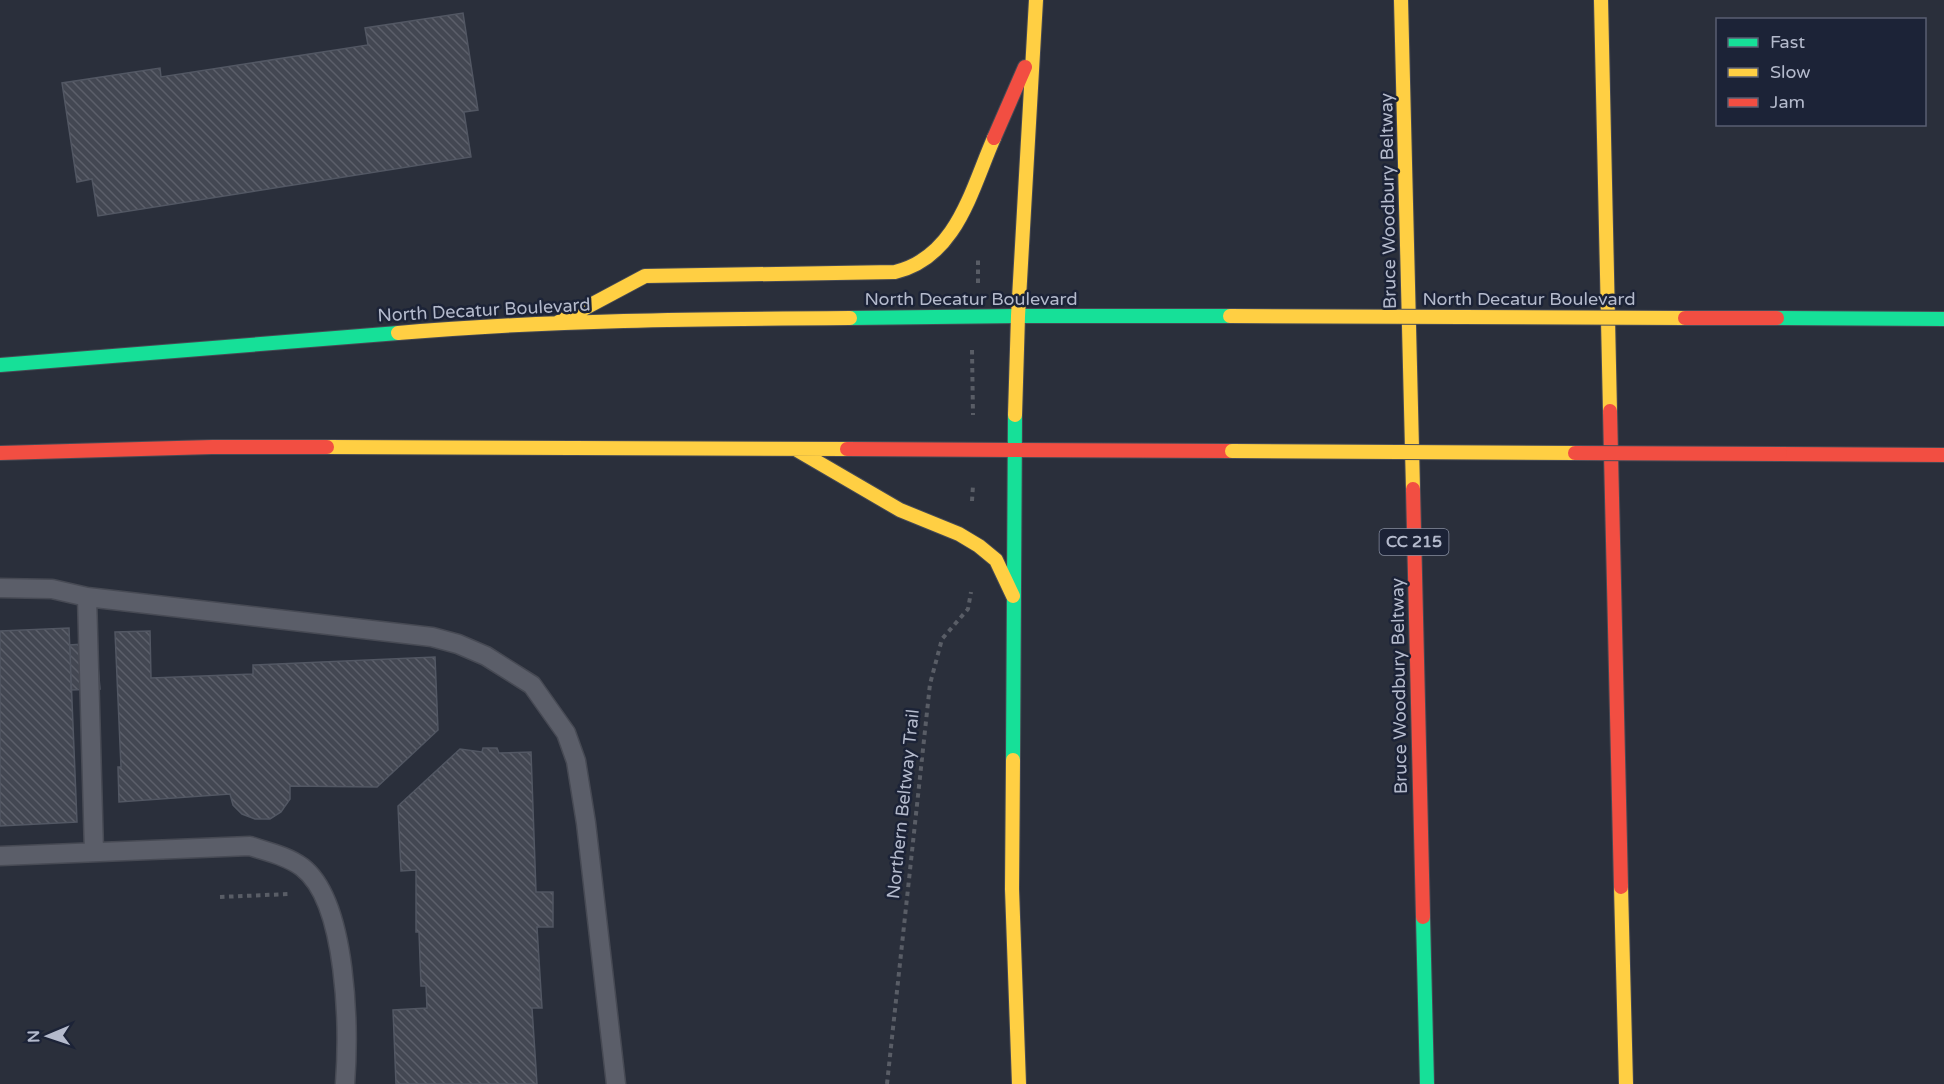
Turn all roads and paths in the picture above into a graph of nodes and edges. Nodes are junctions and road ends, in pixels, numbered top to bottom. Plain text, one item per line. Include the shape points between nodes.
1 (1036, 0) edge
2 (1401, 0) edge
3 (1601, 0) edge
4 (1034, 49) junction
5 (972, 251) dead end
6 (978, 286) dead end
7 (1018, 316) junction
8 (1944, 319) edge
9 (557, 323) junction
10 (972, 345) dead end
11 (0, 365) edge
12 (973, 386) dead end
13 (797, 450) junction
14 (1015, 450) junction
15 (0, 453) edge
16 (1944, 455) edge
17 (968, 580) dead end
18 (0, 588) edge
19 (87, 597) junction
20 (1015, 602) junction
21 (94, 852) junction
22 (0, 856) edge
23 (345, 1084) edge
24 (616, 1084) edge
25 (887, 1084) edge
26 (1019, 1084) edge
27 (1427, 1084) edge
28 (1626, 1084) edge

1 - 4 main road
2 - 27 main road, Bruce Woodbury Beltway / CC 215
3 - 28 main road
4 - 7 main road
4 - 9 main road via 955,226 930,260 895,272 645,276
5 - 6 path via 978,254
7 - 8 main road, North Decatur Boulevard, bridge
7 - 9 main road, North Decatur Boulevard
7 - 14 main road
9 - 11 main road, North Decatur Boulevard
10 - 12 path
13 - 14 main road
13 - 15 main road via 212,447
13 - 20 main road via 900,510 979,546 996,560
14 - 16 main road, bridge
14 - 20 main road
17 - 25 path, Northern Beltway Trail via 968,609 942,639 930,684
18 - 19 lane via 52,589
19 - 21 lane
19 - 24 lane via 432,637 486,656 532,685 566,733 576,761
20 - 26 main road via 1012,889
21 - 22 lane
21 - 23 lane via 250,846 281,855 303,868 330,909 339,943

